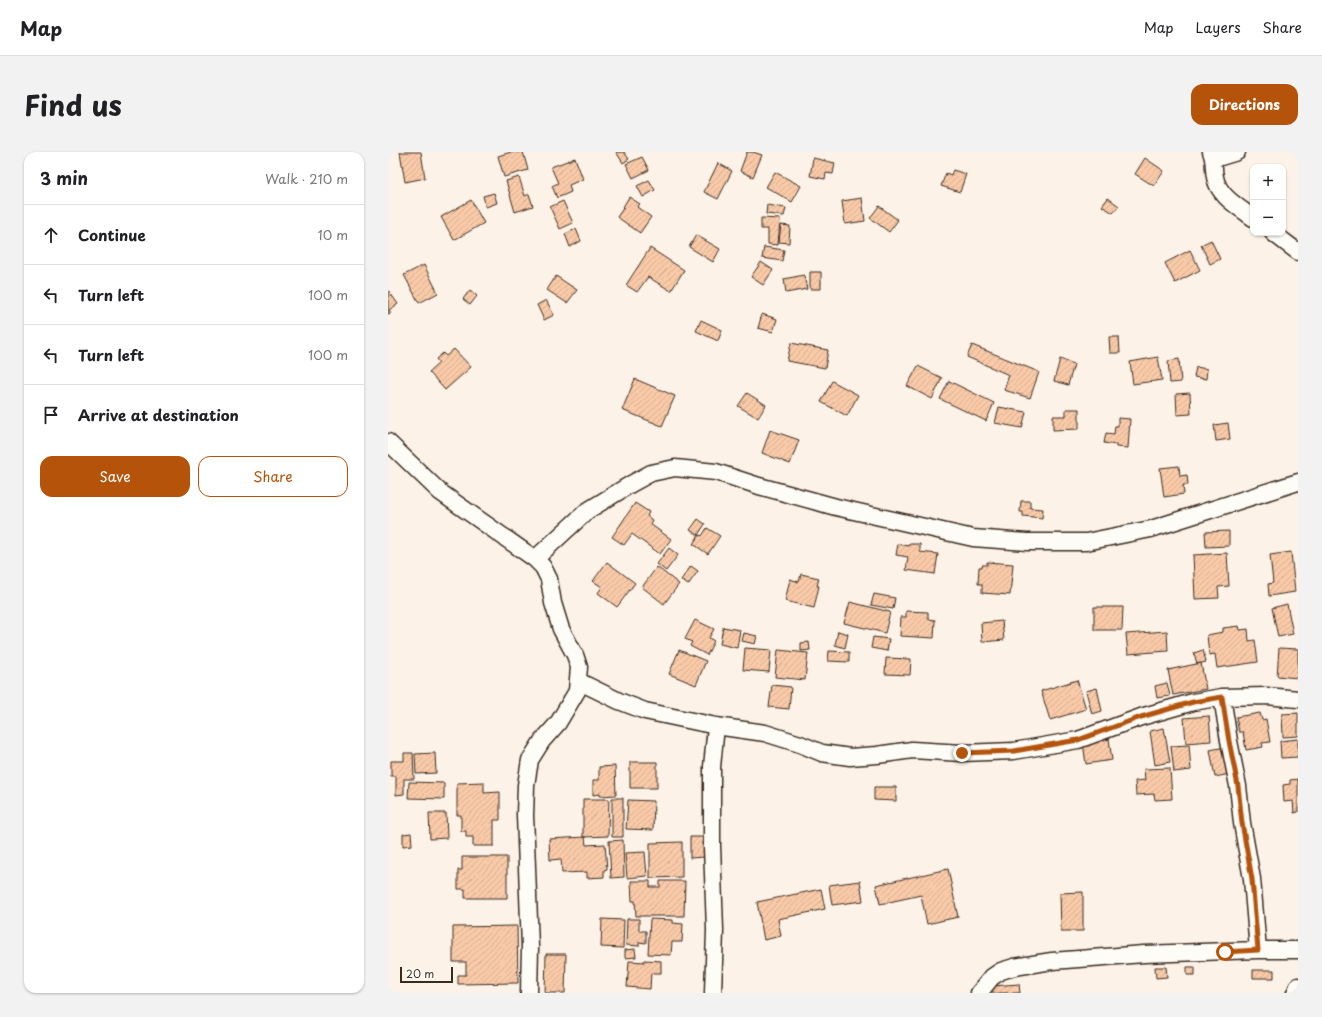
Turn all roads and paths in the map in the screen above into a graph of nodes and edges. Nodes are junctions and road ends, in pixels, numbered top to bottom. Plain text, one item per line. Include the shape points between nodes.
1 (1237, 152) edge
2 (1212, 156) edge
3 (1250, 216) edge
4 (1277, 236) edge
5 (1298, 252) edge
6 (388, 442) edge
7 (1298, 482) edge
8 (535, 559) junction
9 (578, 681) junction
10 (1222, 697) junction
11 (1298, 699) edge
12 (716, 726) junction
13 (1258, 950) junction
14 (1298, 950) edge
15 (1298, 986) edge
16 (529, 993) edge
17 (714, 993) edge
18 (979, 993) edge
19 (1295, 993) edge

1 - 2 street
2 - 3 street via 1220,190
4 - 5 street
6 - 8 street via 440,492
7 - 8 street via 1151,529 1086,542 1027,542 958,535 836,507 716,472 675,468 651,473 587,511
8 - 9 street via 549,579 559,622 578,667
9 - 12 street via 645,711
9 - 16 street via 571,702 530,760 526,785
10 - 11 street via 1267,696
10 - 12 street via 1141,717 1078,740 1014,751 962,753 912,750 850,756 822,753 765,733
10 - 13 street via 1252,879
12 - 17 street via 712,775
13 - 14 street
13 - 18 street via 1144,954 1052,961 1001,971 992,977
15 - 19 street

